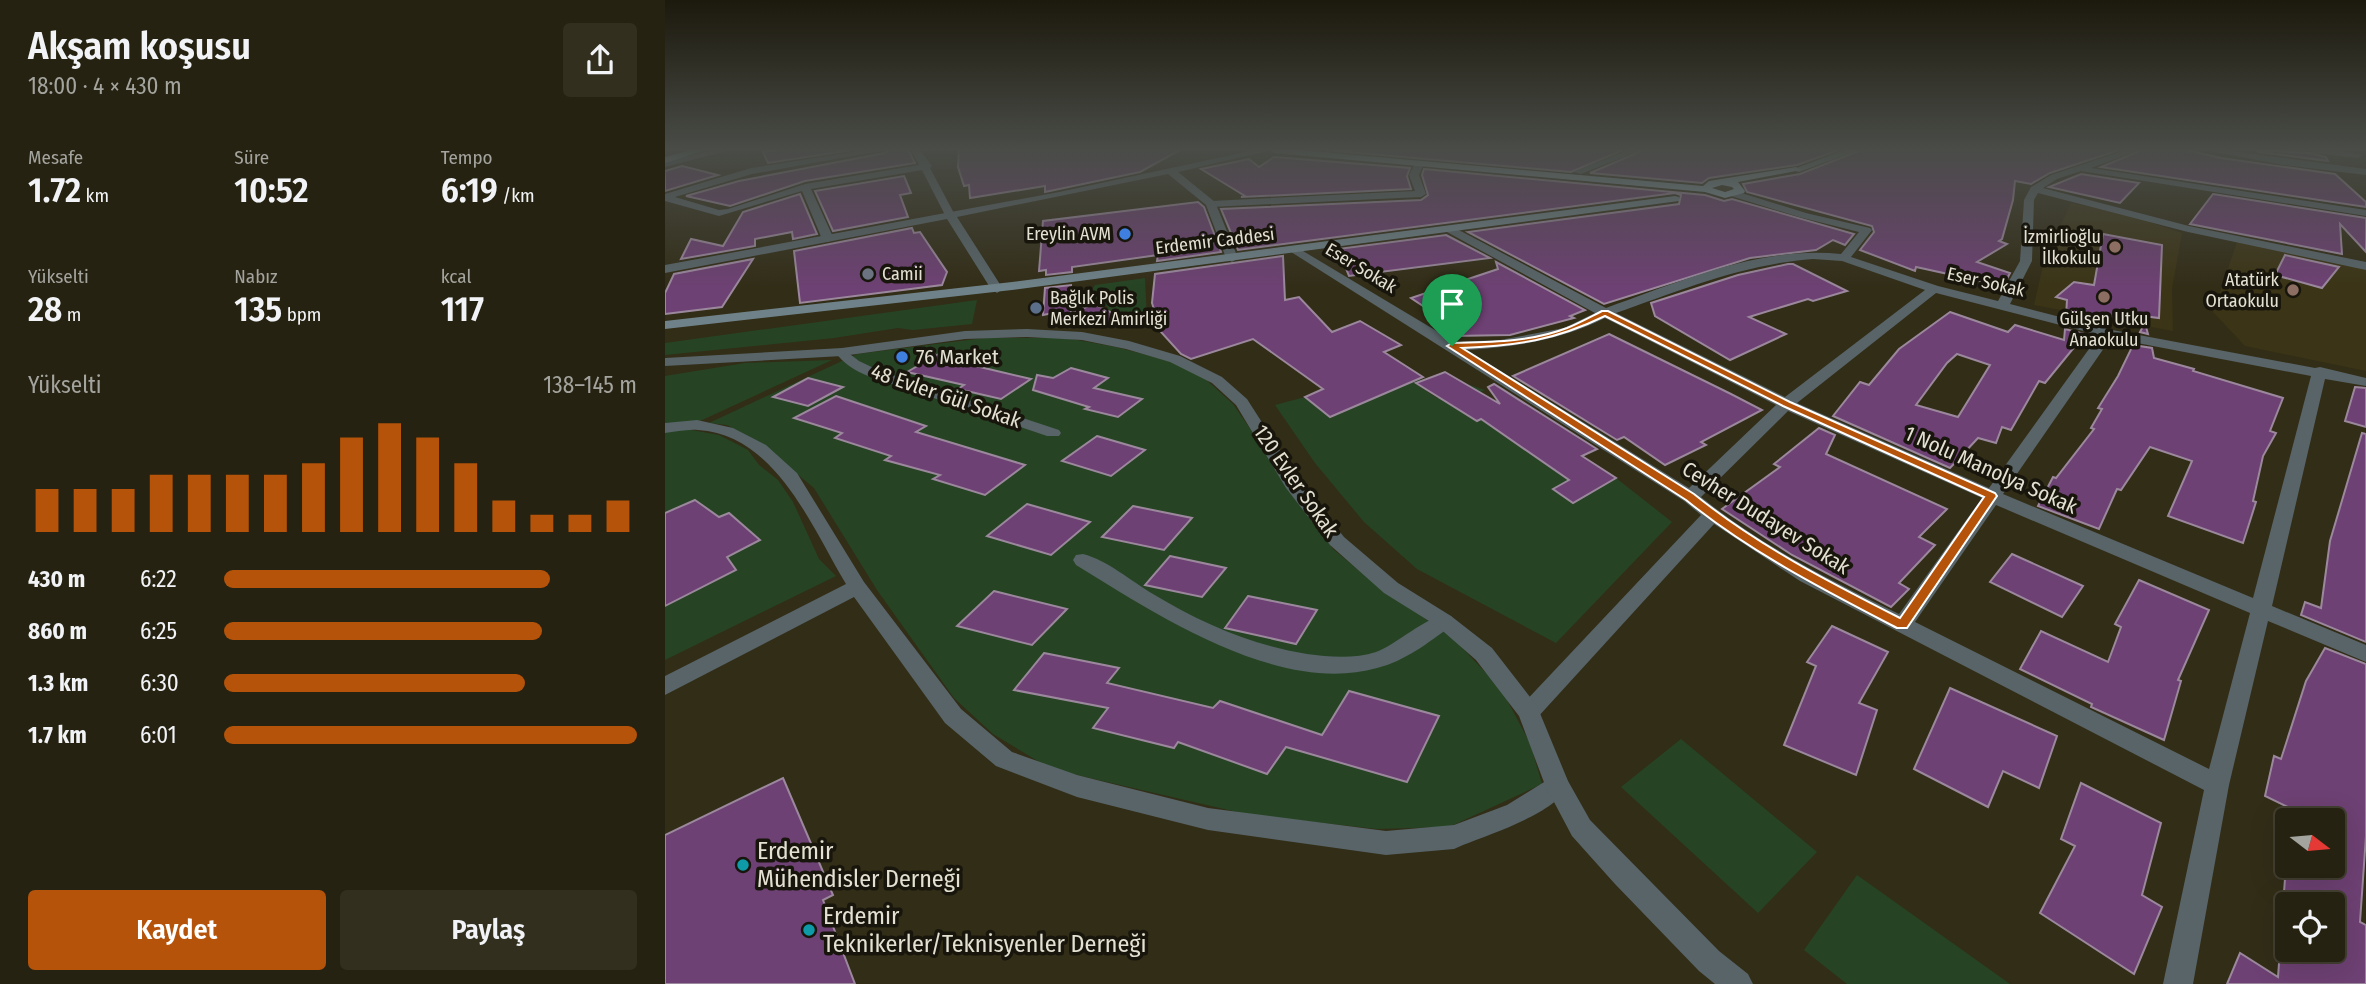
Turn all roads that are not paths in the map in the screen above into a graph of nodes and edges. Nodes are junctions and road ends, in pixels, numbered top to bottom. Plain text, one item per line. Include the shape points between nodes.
1 (779, 196) edge
2 (810, 196) edge
3 (941, 196) edge
4 (1043, 196) edge
5 (1201, 196) edge
6 (1381, 196) edge
7 (1683, 196) edge
8 (1703, 196) edge
9 (1748, 196) edge
10 (2031, 196) edge
11 (2061, 196) edge
12 (2257, 196) edge
13 (665, 198) edge
14 (1675, 199) junction
15 (1211, 204) junction
16 (2366, 213) edge
17 (950, 215) junction
18 (1451, 230) junction
19 (828, 239) junction
20 (1294, 250) junction
21 (1232, 258) junction
22 (1844, 258) junction
23 (2366, 265) edge
24 (665, 269) edge
25 (997, 289) junction
26 (1934, 289) junction
27 (2003, 305) junction
28 (1605, 313) junction
29 (759, 318) junction
30 (665, 325) edge
31 (2107, 333) junction
32 (665, 335) edge
33 (1452, 346) junction
34 (842, 352) junction
35 (668, 363) edge
36 (2321, 371) junction
37 (2366, 382) edge
38 (1786, 404) junction
39 (665, 428) edge
40 (1053, 433) dead end
41 (1991, 496) junction
42 (1690, 497) junction
43 (1712, 515) junction
44 (1083, 560) dead end
45 (857, 587) junction
46 (2260, 611) junction
47 (1444, 621) junction
48 (1902, 625) junction
49 (2366, 654) edge
50 (665, 686) edge
51 (1529, 712) junction
52 (1557, 785) junction
53 (2217, 785) junction
54 (1738, 984) edge
55 (2178, 984) edge

1 - 13 street via 719,213
2 - 19 street
3 - 17 street
4 - 17 street
5 - 15 street
6 - 15 street
7 - 14 main road, Erdemir Caddesi
8 - 14 main road, Erdemir Caddesi
9 - 22 street via 1866,230
10 - 27 street via 2026,261
11 - 23 street via 2188,229
12 - 16 street
14 - 18 main road, Erdemir Caddesi
15 - 21 street
17 - 19 street
17 - 25 street
18 - 20 main road, Erdemir Caddesi
18 - 28 street
19 - 24 street
20 - 21 main road, Erdemir Caddesi
20 - 33 street, Eser Sokak
21 - 25 main road, Erdemir Caddesi
22 - 26 street, Eser Sokak
22 - 28 street, Eser Sokak via 1775,258 1716,272
25 - 29 main road, Erdemir Caddesi
26 - 27 street, Eser Sokak
26 - 38 street
27 - 31 street, Eser Sokak
28 - 33 street, Eser Sokak via 1569,331 1532,339
28 - 38 street, 1 Nolu Manolya Sokak
29 - 30 main road, Erdemir Caddesi
29 - 32 main road, Erdemir Caddesi
31 - 36 street, Eser Sokak
31 - 41 street
33 - 42 street, Cevher Dudayev Sokak
34 - 35 street, 120 Evler Sokak
34 - 40 street, 48 Evler Gül Sokak via 873,373
34 - 47 street, 120 Evler Sokak via 965,335 1027,333 1082,336 1175,359 1217,380 1242,402 1295,488 1337,541 1391,587
36 - 37 street, Eser Sokak
36 - 46 street
38 - 41 street, 1 Nolu Manolya Sokak
38 - 42 street
39 - 45 street via 697,425 727,431 760,448 790,477
41 - 46 street, 1 Nolu Manolya Sokak
41 - 48 street
42 - 43 street, Cevher Dudayev Sokak
43 - 48 street, Cevher Dudayev Sokak via 1807,576
43 - 51 street
44 - 47 street via 1199,629 1262,651 1326,665 1373,661 1411,645
45 - 50 street
45 - 52 street via 953,716 1004,759 1077,786 1208,819 1387,843 1454,837 1516,813
46 - 49 street, 1 Nolu Manolya Sokak
46 - 53 street
47 - 51 street, 120 Evler Sokak via 1484,654
48 - 53 street, Cevher Dudayev Sokak
51 - 52 street, 120 Evler Sokak
52 - 54 street, 120 Evler Sokak via 1581,828 1615,866
53 - 55 street

